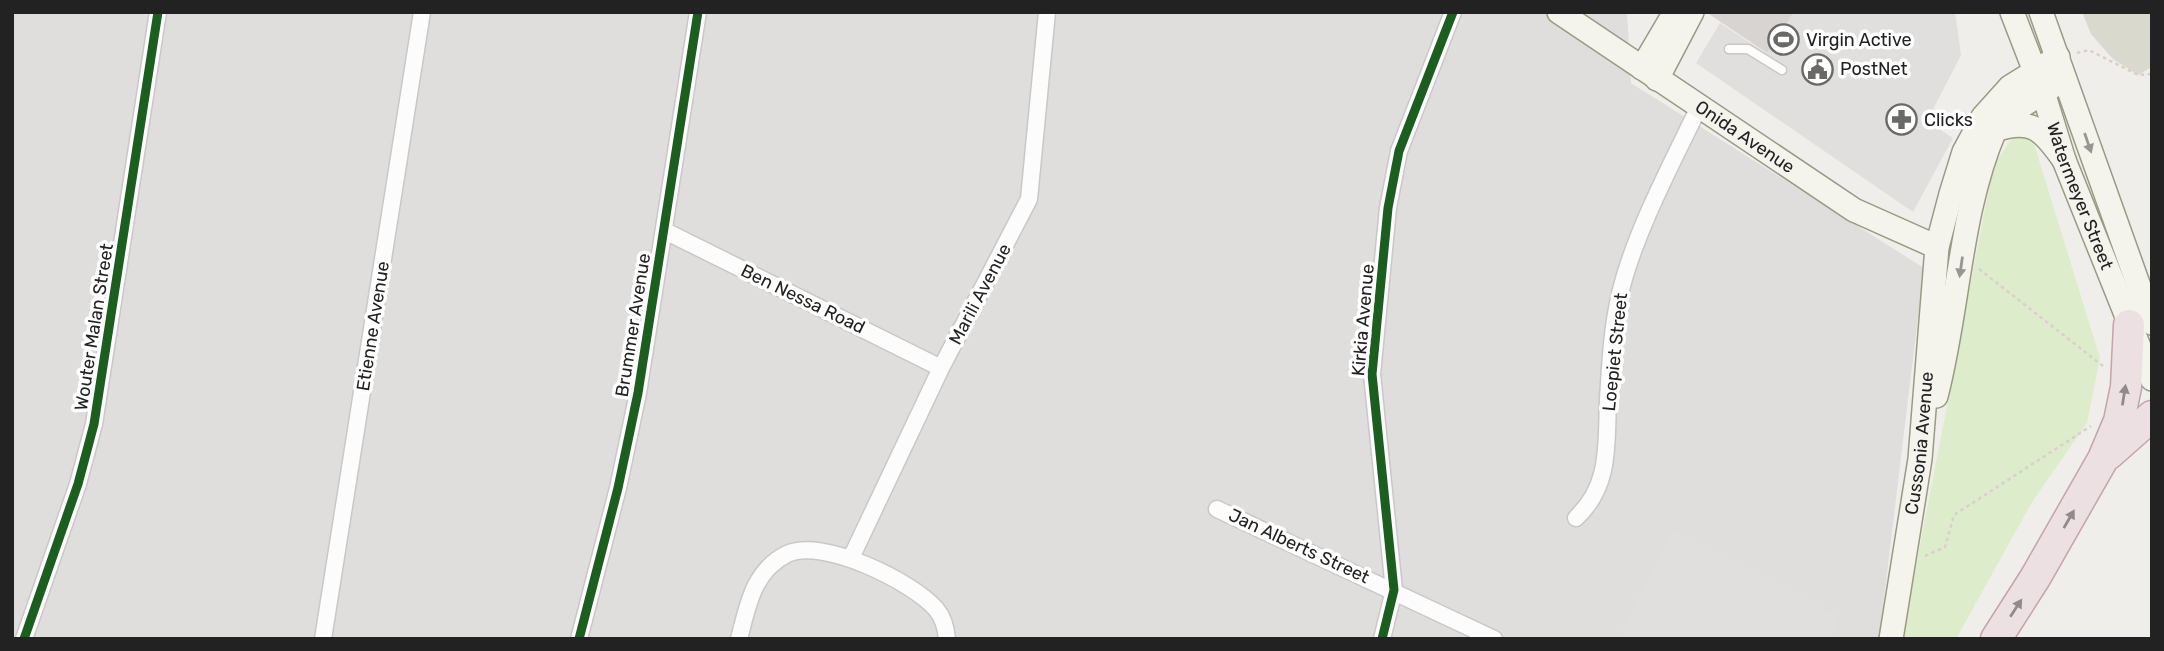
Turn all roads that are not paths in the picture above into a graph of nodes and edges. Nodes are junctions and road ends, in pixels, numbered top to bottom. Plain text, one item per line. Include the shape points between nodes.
1 (158, 12) edge
2 (422, 12) edge
3 (698, 12) edge
4 (1047, 12) edge
5 (1453, 12) edge
6 (1559, 12) edge
7 (2012, 12) edge
8 (2041, 12) edge
9 (1686, 13) edge
10 (1729, 49) dead end
11 (2062, 68) junction
12 (1782, 70) dead end
13 (2035, 70) junction
14 (1649, 74) junction
15 (2043, 92) junction
16 (1699, 107) junction
17 (1995, 130) junction
18 (2064, 160) junction
19 (665, 231) junction
20 (1937, 247) junction
21 (2141, 324) edge
22 (941, 368) junction
23 (2152, 379) edge
24 (2152, 416) edge
25 (1920, 459) junction
26 (2103, 459) junction
27 (1217, 509) dead end
28 (1576, 518) dead end
29 (851, 558) junction
30 (1394, 590) junction
31 (24, 639) edge
32 (323, 639) edge
33 (579, 639) edge
34 (739, 639) edge
35 (947, 639) edge
36 (1382, 639) edge
37 (1494, 639) edge
38 (1891, 639) edge
39 (1996, 639) edge

1 - 31 street, Wouter Malan Street via 94,424
2 - 32 street, Etienne Avenue
3 - 19 street, Brummer Avenue
4 - 22 street, Marili Avenue via 1029,199
5 - 30 street, Kirkia Avenue via 1394,170 1374,352 1373,405
6 - 14 main road, Onida Avenue
7 - 13 main road, Watermeyer Street
8 - 11 main road, Watermeyer Street
9 - 14 main road
10 - 12 lane via 1748,49
11 - 13 main road, Cussonia Avenue
11 - 15 main road
11 -> 21 main road, Watermeyer Street
13 - 15 main road, Watermeyer Street
13 - 20 main road, Cussonia Avenue via 1999,97 1968,142
14 - 16 main road, Onida Avenue
15 - 17 main road
15 - 18 main road, Watermeyer Street
16 - 20 main road, Onida Avenue via 1868,219
16 - 28 street, Loepiet Street via 1620,290 1603,477 1596,496
17 - 18 main road via 2028,125 2049,139
17 - 20 main road via 1973,167 1955,228
17 -> 25 main road via 1978,177 1944,364
18 - 21 main road, Watermeyer Street
19 - 22 street, Ben Nessa Road
19 - 33 street, Brummer Avenue via 628,449
20 - 25 main road, Cussonia Avenue
21 - 23 main road, Watermeyer Street
26 -> 21 highway via 2119,421
22 - 29 street, Marili Avenue
24 - 26 highway
25 - 38 main road, Cussonia Avenue
39 -> 26 highway
27 - 30 street, Jan Alberts Street
29 - 34 street via 810,549 793,551 778,560 751,592
29 - 35 street via 924,597 942,617
30 - 36 street, Kirkia Avenue
30 - 37 street, Jan Alberts Street

